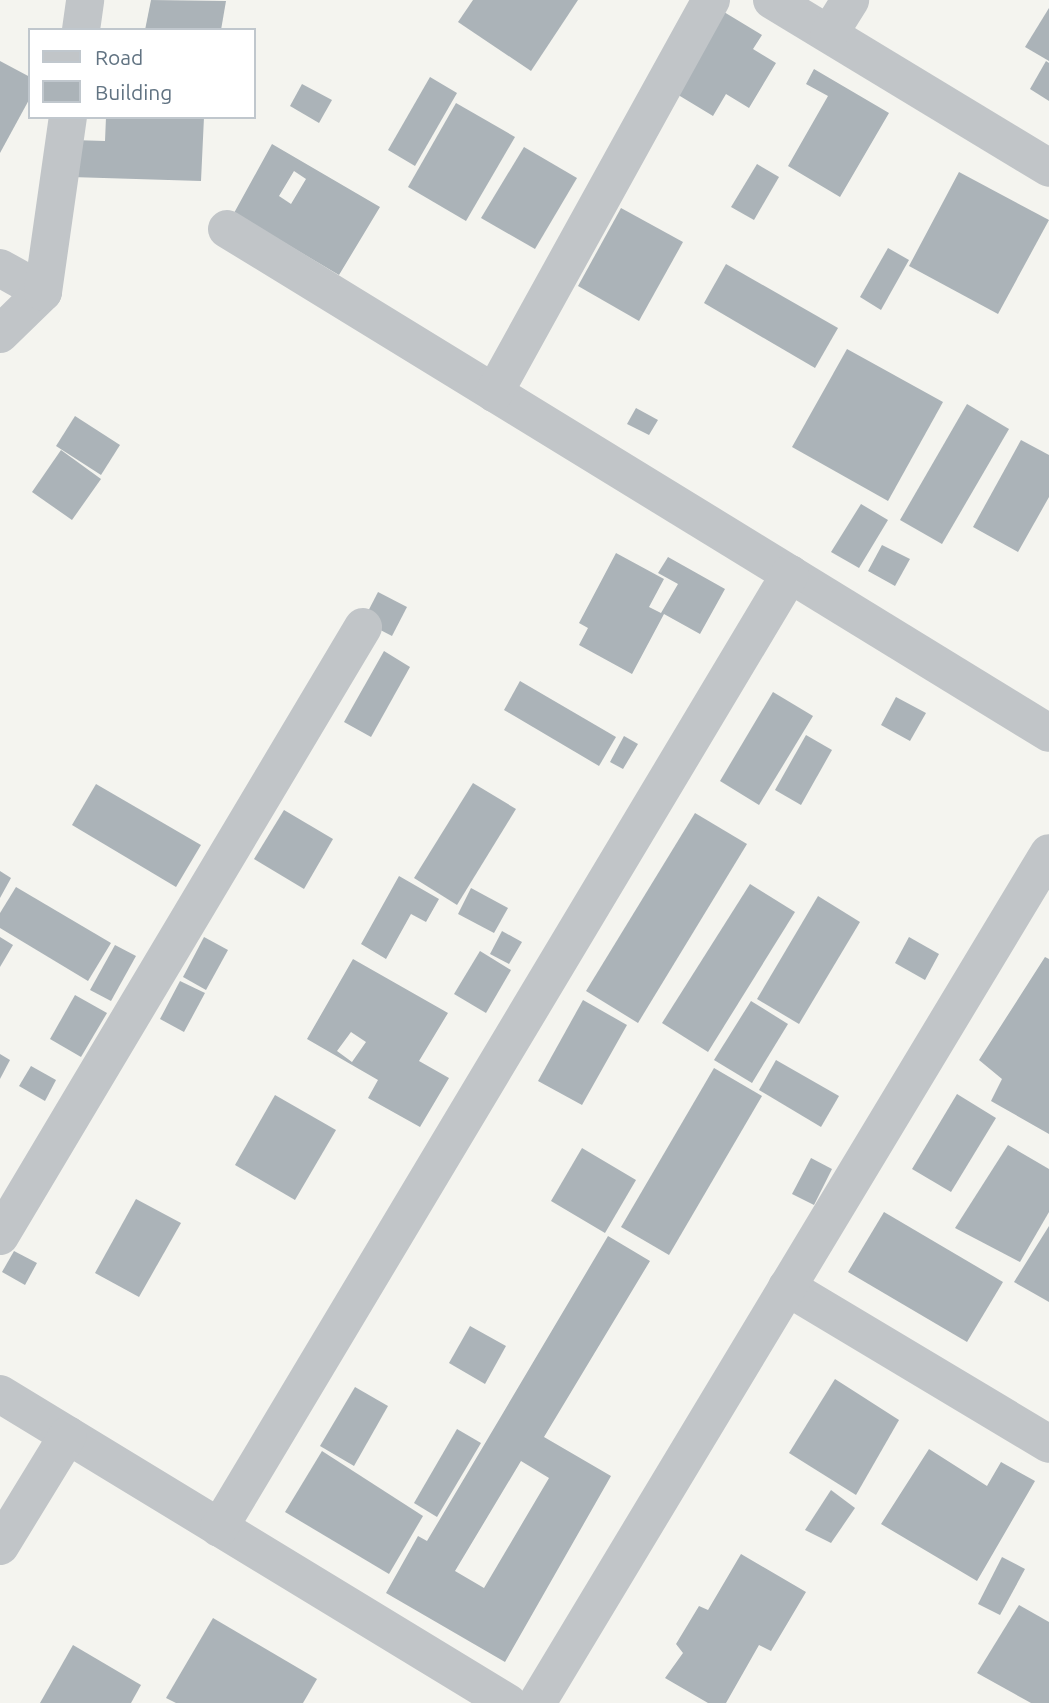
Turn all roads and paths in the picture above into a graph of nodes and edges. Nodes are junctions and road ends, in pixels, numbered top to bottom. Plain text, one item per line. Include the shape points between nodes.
1 (711, 0) edge
2 (772, 0) edge
3 (850, 0) edge
4 (829, 34) junction
5 (68, 119) edge
6 (1049, 168) edge
7 (227, 229) dead end
8 (0, 268) edge
9 (43, 292) junction
10 (0, 334) edge
11 (494, 393) junction
12 (790, 575) junction
13 (363, 627) dead end
14 (1049, 733) edge
15 (1049, 853) edge
16 (0, 1236) edge
17 (787, 1287) junction
18 (0, 1394) edge
19 (68, 1436) junction
20 (1049, 1444) edge
21 (219, 1528) junction
22 (0, 1546) edge
23 (508, 1703) edge
24 (537, 1703) edge

1 - 11 street
2 - 4 street
3 - 4 street
4 - 6 street
5 - 9 street
7 - 11 street
8 - 9 street
9 - 10 street
11 - 12 street
12 - 14 street
12 - 21 street
13 - 16 street
15 - 17 street
17 - 20 street
17 - 24 street
18 - 19 street
19 - 21 street
19 - 22 street
21 - 23 street

